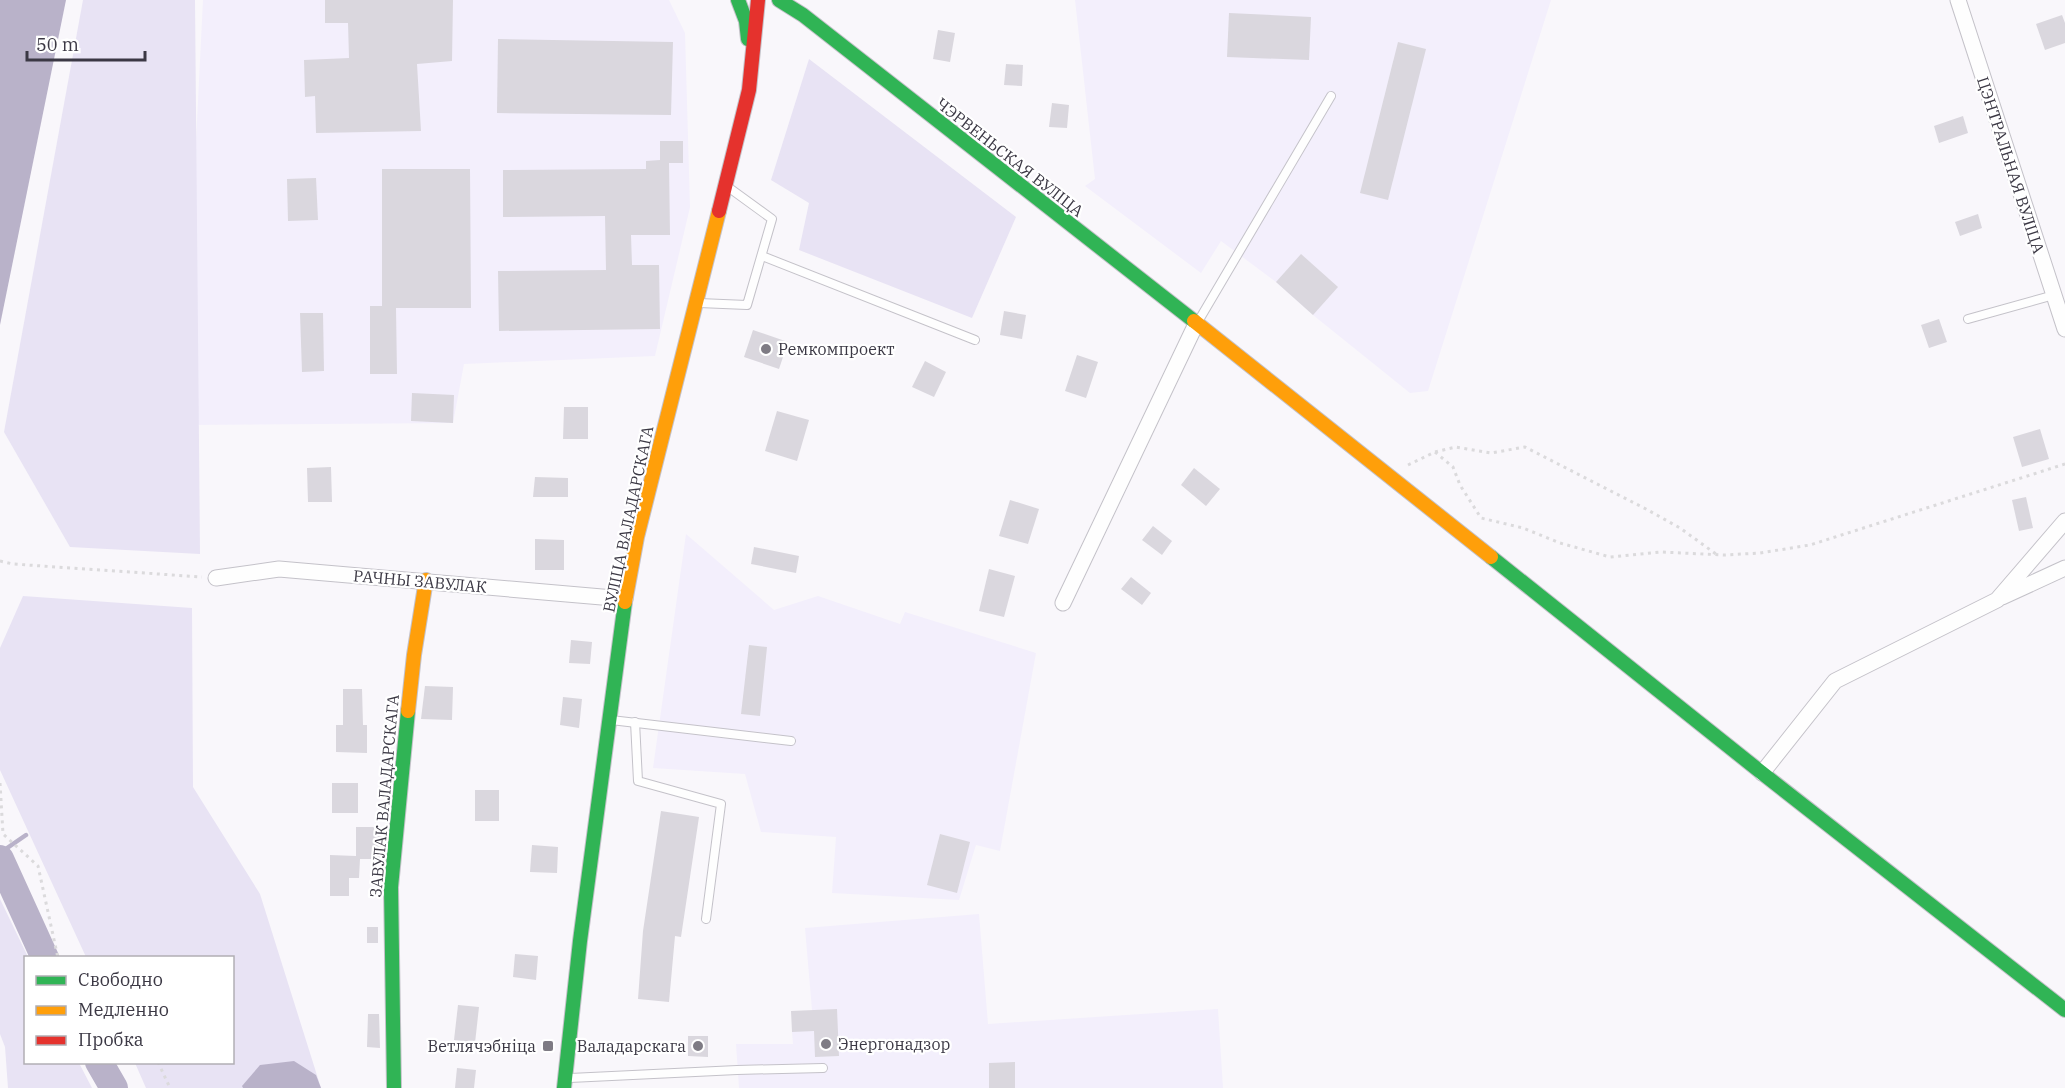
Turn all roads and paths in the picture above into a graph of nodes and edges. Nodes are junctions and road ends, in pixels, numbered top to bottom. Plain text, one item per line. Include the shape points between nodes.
1 (738, 0) edge
2 (758, 0) edge
3 (779, 0) edge
4 (794, 0) edge
5 (1958, 0) edge
6 (803, 15) junction
7 (751, 72) junction
8 (1331, 96) dead end
9 (724, 184) junction
10 (762, 256) junction
11 (2054, 295) junction
12 (695, 303) junction
13 (1968, 319) dead end
14 (1196, 324) junction
15 (2065, 329) edge
16 (975, 340) dead end
17 (1435, 452) junction
18 (2065, 464) edge
19 (1403, 468) dead end
20 (2065, 521) edge
21 (1718, 555) junction
22 (0, 561) edge
23 (2065, 568) edge
24 (216, 578) joint
25 (426, 580) junction
26 (626, 599) junction
27 (1997, 600) junction
28 (1063, 603) dead end
29 (609, 719) junction
30 (635, 723) junction
31 (791, 741) dead end
32 (1762, 773) junction
33 (0, 783) edge
34 (1, 835) edge
35 (706, 919) dead end
36 (58, 956) edge
37 (2065, 1010) edge
38 (160, 1064) edge
39 (823, 1068) dead end
40 (565, 1083) edge
41 (170, 1088) edge
42 (394, 1088) edge

1 - 7 main road, ВУЛІЦА ВАЛАДАРСКАГА via 746,21
2 - 7 main road, ВУЛІЦА ВАЛАДАРСКАГА
3 - 6 main road, ЧЭРВЕНЬСКАЯ ВУЛІЦА
4 - 6 main road, ЧЭРВЕНЬСКАЯ ВУЛІЦА
5 - 11 street, ЦЭНТРАЛЬНАЯ ВУЛІЦА
6 - 14 main road, ЧЭРВЕНЬСКАЯ ВУЛІЦА
7 - 9 main road, ВУЛІЦА ВАЛАДАРСКАГА
8 - 14 lane
9 - 10 lane via 772,219
9 - 12 main road, ВУЛІЦА ВАЛАДАРСКАГА
10 - 12 lane via 747,305
10 - 16 lane
11 - 13 lane
11 - 15 street, ЦЭНТРАЛЬНАЯ ВУЛІЦА
12 - 26 main road, ВУЛІЦА ВАЛАДАРСКАГА via 637,537
14 - 28 street
14 - 32 main road, ЧЭРВЕНЬСКАЯ ВУЛІЦА
17 - 19 path
17 - 21 path via 1456,447 1491,453 1525,447 1680,528
17 - 21 path via 1453,467 1481,518 1610,557 1661,552
18 - 21 path via 1810,545
20 - 27 street
22 - 24 path
23 - 27 street
24 - 25 street, РАЧНЫ ЗАВУЛАК via 279,569
25 - 26 street, РАЧНЫ ЗАВУЛАК
25 - 42 main road, ЗАВУЛАК ВАЛАДАРСКАГА via 414,654 391,887
26 - 29 main road, ВУЛІЦА ВАЛАДАРСКАГА
27 - 32 street via 1835,681
29 - 30 lane
29 - 40 main road, ВУЛІЦА ВАЛАДАРСКАГА
30 - 31 lane
30 - 35 lane via 638,782 721,804
32 - 37 main road, ЧЭРВЕНЬСКАЯ ВУЛІЦА
33 - 34 path
34 - 36 path via 38,866
38 - 41 path
39 - 40 lane

